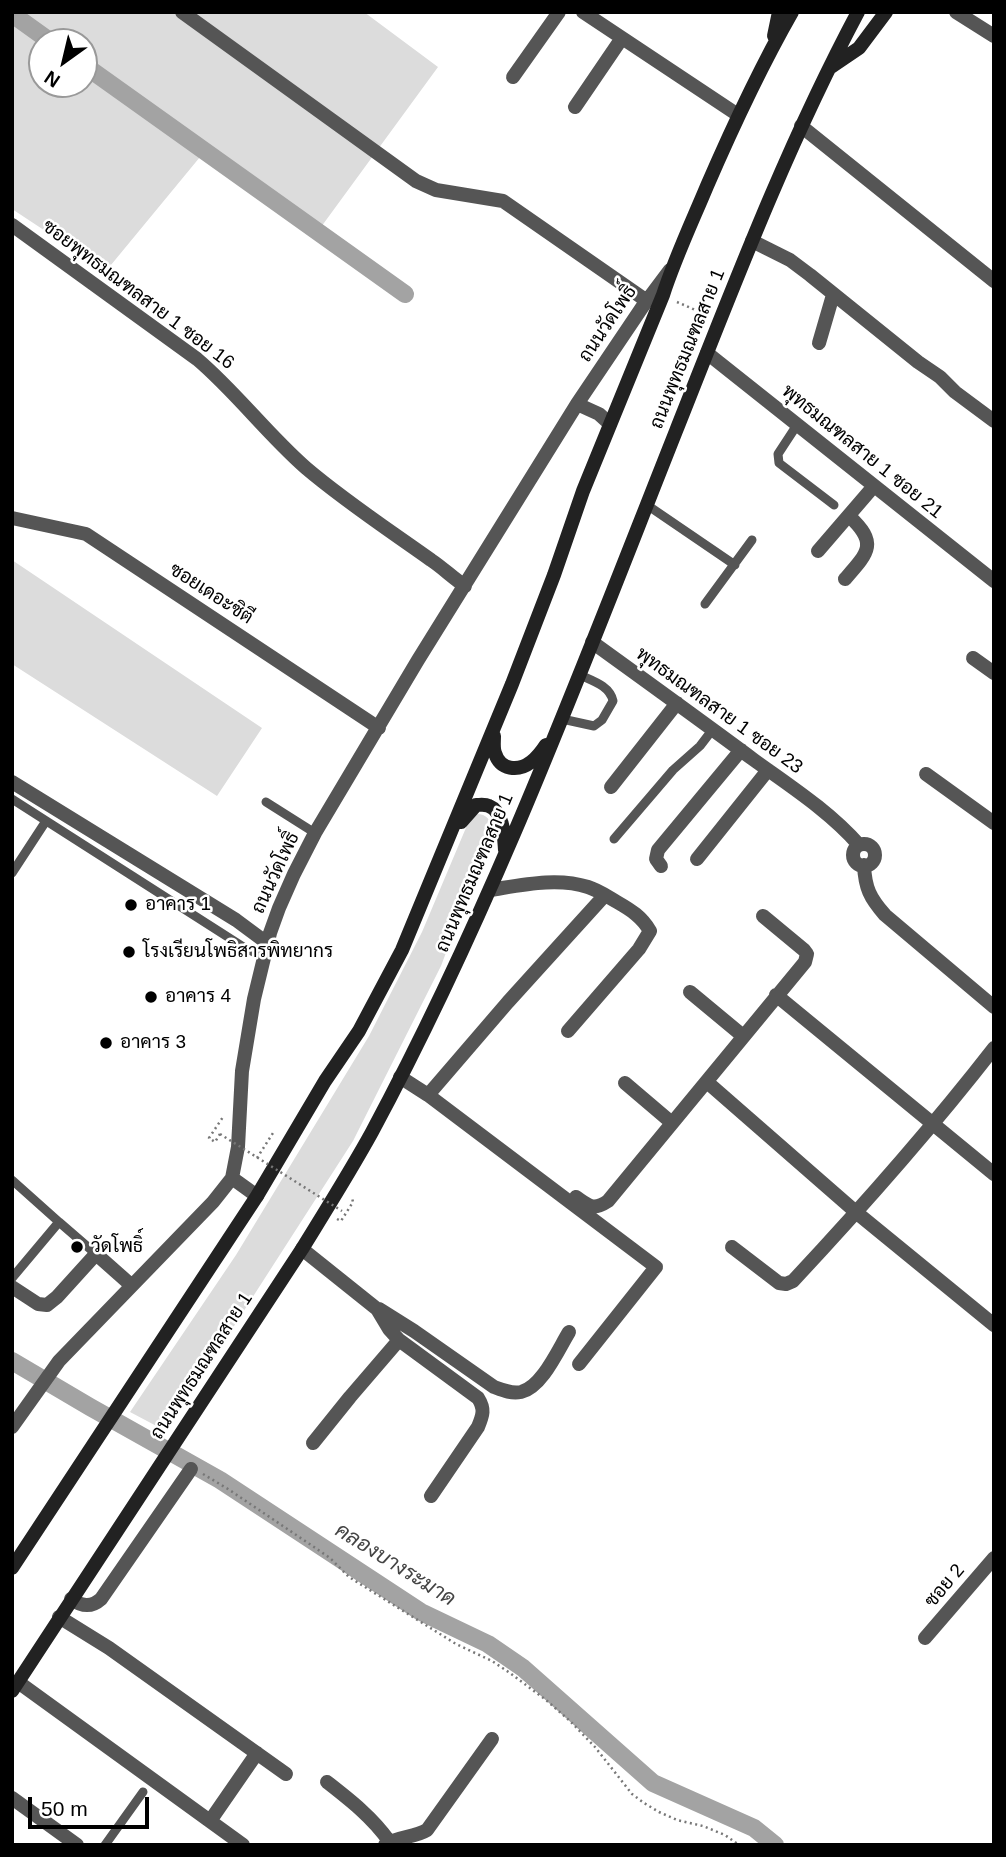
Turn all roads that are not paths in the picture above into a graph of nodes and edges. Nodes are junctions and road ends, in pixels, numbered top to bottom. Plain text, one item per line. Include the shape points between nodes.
1 (182, 12) edge
2 (559, 12) edge
3 (583, 12) edge
4 (779, 12) edge
5 (792, 12) edge
6 (858, 12) edge
7 (886, 12) edge
8 (956, 12) edge
9 (975, 17) edge
10 (992, 32) edge
11 (622, 38) junction
12 (772, 48) junction
13 (827, 70) junction
14 (513, 77) dead end
15 (575, 107) dead end
16 (738, 115) junction
17 (801, 126) junction
18 (12, 225) edge
19 (752, 241) junction
20 (673, 266) junction
21 (994, 281) edge
22 (833, 295) junction
23 (647, 301) junction
24 (819, 343) dead end
25 (707, 353) junction
26 (577, 404) junction
27 (994, 421) edge
28 (610, 424) junction
29 (797, 425) junction
30 (874, 486) junction
31 (647, 505) junction
32 (834, 505) dead end
33 (849, 516) junction
34 (12, 518) edge
35 (752, 540) dead end
36 (818, 551) dead end
37 (735, 565) junction
38 (845, 579) dead end
39 (994, 581) edge
40 (465, 586) junction
41 (705, 604) dead end
42 (592, 642) junction
43 (973, 658) dead end
44 (994, 673) edge
45 (580, 675) junction
46 (677, 703) junction
47 (562, 719) junction
48 (379, 728) junction
49 (494, 728) junction
50 (713, 730) junction
51 (556, 733) junction
52 (741, 750) junction
53 (768, 770) junction
54 (926, 774) dead end
55 (12, 782) edge
56 (611, 787) dead end
57 (12, 799) edge
58 (266, 802) dead end
59 (46, 821) junction
60 (994, 823) edge
61 (315, 833) junction
62 (450, 837) junction
63 (614, 839) dead end
64 (506, 853) junction
65 (698, 859) dead end
66 (662, 866) dead end
67 (12, 873) edge
68 (490, 890) junction
69 (605, 895) junction
70 (763, 916) dead end
71 (265, 950) junction
72 (690, 992) dead end
73 (776, 995) junction
74 (994, 1007) edge
75 (568, 1031) dead end
76 (743, 1036) junction
77 (994, 1048) edge
78 (400, 1077) junction
79 (707, 1082) junction
80 (625, 1083) dead end
81 (428, 1095) junction
82 (672, 1124) junction
83 (933, 1124) junction
84 (994, 1174) edge
85 (232, 1178) junction
86 (12, 1180) edge
87 (560, 1187) dead end
88 (257, 1196) junction
89 (857, 1213) junction
90 (59, 1222) junction
91 (732, 1247) dead end
92 (302, 1249) junction
93 (96, 1254) junction
94 (12, 1278) edge
95 (131, 1285) junction
96 (12, 1287) edge
97 (377, 1309) junction
98 (994, 1325) edge
99 (569, 1332) dead end
100 (399, 1340) junction
101 (579, 1364) dead end
102 (12, 1427) edge
103 (313, 1443) dead end
104 (191, 1469) road end
105 (431, 1496) dead end
106 (994, 1558) edge
107 (12, 1568) edge
108 (71, 1600) junction
109 (59, 1617) junction
110 (925, 1638) dead end
111 (15, 1686) edge
112 (492, 1739) dead end
113 (257, 1753) junction
114 (286, 1774) dead end
115 (327, 1782) dead end
116 (143, 1792) dead end
117 (12, 1798) edge
118 (209, 1821) junction
119 (387, 1843) edge
120 (77, 1845) edge
121 (106, 1845) edge
122 (243, 1845) edge

1 - 23 street via 416,181 436,190 503,201
2 - 14 street
3 - 11 street
4 - 12 main road
5 - 12 main road, ถนนพุทธมณฑลสาย 1
6 - 13 main road, ถนนพุทธมณฑลสาย 1
7 - 13 main road via 859,48
8 - 9 street
9 - 10 street
11 - 15 street
11 - 16 street
12 - 16 main road, ถนนพุทธมณฑลสาย 1
13 - 17 main road, ถนนพุทธมณฑลสาย 1
16 - 20 main road, ถนนพุทธมณฑลสาย 1
17 - 19 main road, ถนนพุทธมณฑลสาย 1
17 - 21 street
18 - 40 street, ซอยพุทธมณฑลสาย 1 ซอย 16 via 197,359 305,467
19 - 22 street via 790,260
19 - 25 main road, ถนนพุทธมณฑลสาย 1
20 - 23 street, ถนนวัดโพธิ์
20 - 28 main road, ถนนพุทธมณฑลสาย 1
22 - 24 street
22 - 27 street
23 - 26 street, ถนนวัดโพธิ์
25 - 29 street, พุทธมณฑลสาย 1 ซอย 21
25 - 31 main road, ถนนพุทธมณฑลสาย 1
26 - 28 street
26 - 40 street, ถนนวัดโพธิ์
28 - 49 main road, ถนนพุทธมณฑลสาย 1
29 - 30 street, พุทธมณฑลสาย 1 ซอย 21
29 - 32 lane via 778,454 779,463
30 - 33 street
30 - 39 street, พุทธมณฑลสาย 1 ซอย 21
31 - 37 lane
31 - 42 main road, ถนนพุทธมณฑลสาย 1
33 - 36 street
33 - 38 street via 867,537 867,545
34 - 48 street, ซอยเดอะซิตี via 86,534
35 - 37 lane
37 - 41 lane
40 - 48 street, ถนนวัดโพธิ์
42 - 45 main road, ถนนพุทธมณฑลสาย 1
42 - 46 street, พุทธมณฑลสาย 1 ซอย 23
43 - 44 street
45 - 47 main road, ถนนพุทธมณฑลสาย 1
45 - 47 lane via 605,687 613,701 594,726
46 - 50 street, พุทธมณฑลสาย 1 ซอย 23
46 - 56 street
47 - 51 main road, ถนนพุทธมณฑลสาย 1
48 - 61 street, ถนนวัดโพธิ์
49 - 51 main road via 494,751 499,762 511,769 533,761
49 - 62 main road, ถนนพุทธมณฑลสาย 1
50 - 52 street, พุทธมณฑลสาย 1 ซอย 23
50 - 63 lane
51 - 64 main road, ถนนพุทธมณฑลสาย 1
52 - 53 street, พุทธมณฑลสาย 1 ซอย 23
52 - 66 street via 658,850 656,859
53 - 65 street
53 - 74 street, พุทธมณฑลสาย 1 ซอย 23 via 824,811 859,845 854,859 864,865 867,888 878,908
54 - 60 street
55 - 71 street via 236,920
57 - 59 lane
58 - 61 lane
59 - 67 lane
59 - 71 lane via 245,948
61 - 71 street, ถนนวัดโพธิ์ via 279,908
62 - 64 main road via 476,805 489,806 502,822
62 - 88 main road, ถนนพุทธมณฑลสาย 1 via 402,950 365,1019
64 - 68 main road, ถนนพุทธมณฑลสาย 1
68 - 69 street via 570,883
68 - 78 main road, ถนนพุทธมณฑลสาย 1
69 - 75 street via 635,913 650,930
69 - 81 street
70 - 73 street via 807,954
71 - 85 street, ถนนวัดโพธิ์ via 245,1044
72 - 76 street
73 - 76 street
73 - 83 street
76 - 79 street
77 - 83 street
78 - 81 street
78 - 92 main road, ถนนพุทธมณฑลสาย 1
79 - 82 street
79 - 89 street
80 - 82 street
81 - 101 street via 656,1267
82 - 87 street via 598,1207
83 - 84 street
83 - 89 street
85 - 88 street
85 - 95 street, ถนนวัดโพธิ์
86 - 90 lane
88 - 107 main road, ถนนพุทธมณฑลสาย 1
89 - 91 street via 786,1284
89 - 98 street
90 - 93 lane
90 - 94 lane
92 - 97 street
92 - 108 main road, ถนนพุทธมณฑลสาย 1
93 - 95 street
93 - 96 street via 47,1305
95 - 102 street, ถนนวัดโพธิ์ via 59,1361
97 - 99 street via 506,1392 533,1387
97 - 100 street
100 - 103 street
100 - 105 street via 483,1406 478,1427
104 - 108 street via 101,1599 90,1605
106 - 110 street, ซอย 2
108 - 109 main road, ถนนพุทธมณฑลสาย 1
109 - 111 main road, ถนนพุทธมณฑลสาย 1
109 - 113 street
111 - 118 street
112 - 119 street via 427,1830
113 - 114 street
113 - 118 street
115 - 119 street via 378,1826
116 - 121 lane
117 - 120 street
118 - 122 street

